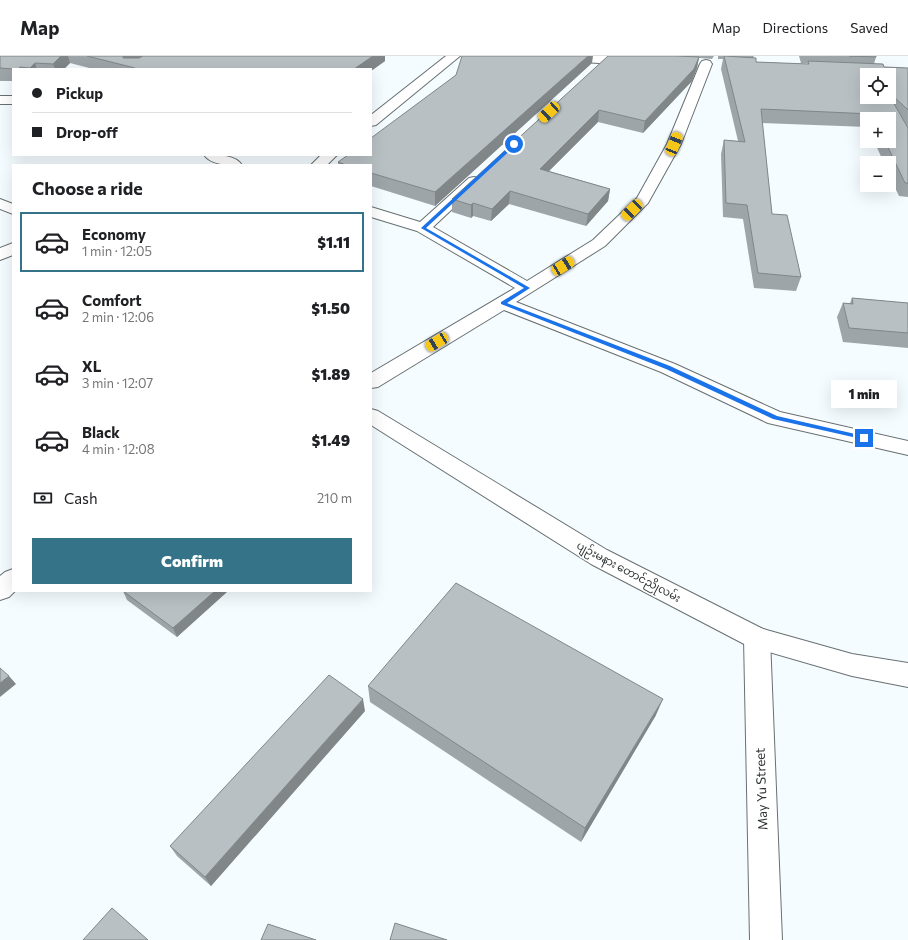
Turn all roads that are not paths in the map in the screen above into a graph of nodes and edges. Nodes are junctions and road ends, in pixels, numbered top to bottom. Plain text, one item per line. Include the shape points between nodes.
1 (454, 56) edge
2 (546, 56) edge
3 (606, 59) junction
4 (644, 61) edge
5 (706, 64) dead end
6 (595, 70) edge
7 (0, 100) edge
8 (12, 100) edge
9 (372, 121) edge
10 (214, 156) edge
11 (329, 156) edge
12 (234, 164) edge
13 (319, 164) edge
14 (486, 170) edge
15 (0, 204) edge
16 (12, 209) edge
17 (372, 212) edge
18 (423, 228) junction
19 (12, 249) edge
20 (0, 255) edge
21 (528, 288) junction
22 (503, 303) junction
23 (372, 381) edge
24 (372, 417) edge
25 (908, 448) edge
26 (12, 580) edge
27 (0, 590) edge
28 (757, 638) junction
29 (908, 675) edge
30 (766, 940) edge

1 - 9 street
2 - 3 street
3 - 4 street
3 - 6 street
5 - 21 street via 674,144 643,200 599,243
7 - 8 street
10 - 12 street
11 - 13 street
14 - 18 street
15 - 16 street
17 - 18 street
18 - 21 street
19 - 20 street
21 - 22 street
22 - 23 street
22 - 25 street via 668,368 775,418
24 - 28 street, ပျဉ်းမနား တောင်ညိုလမ်း via 599,558
26 - 27 street
28 - 29 street, ပျဉ်းမနား တောင်ညိုလမ်း via 852,665
28 - 30 street, May Yu Street

